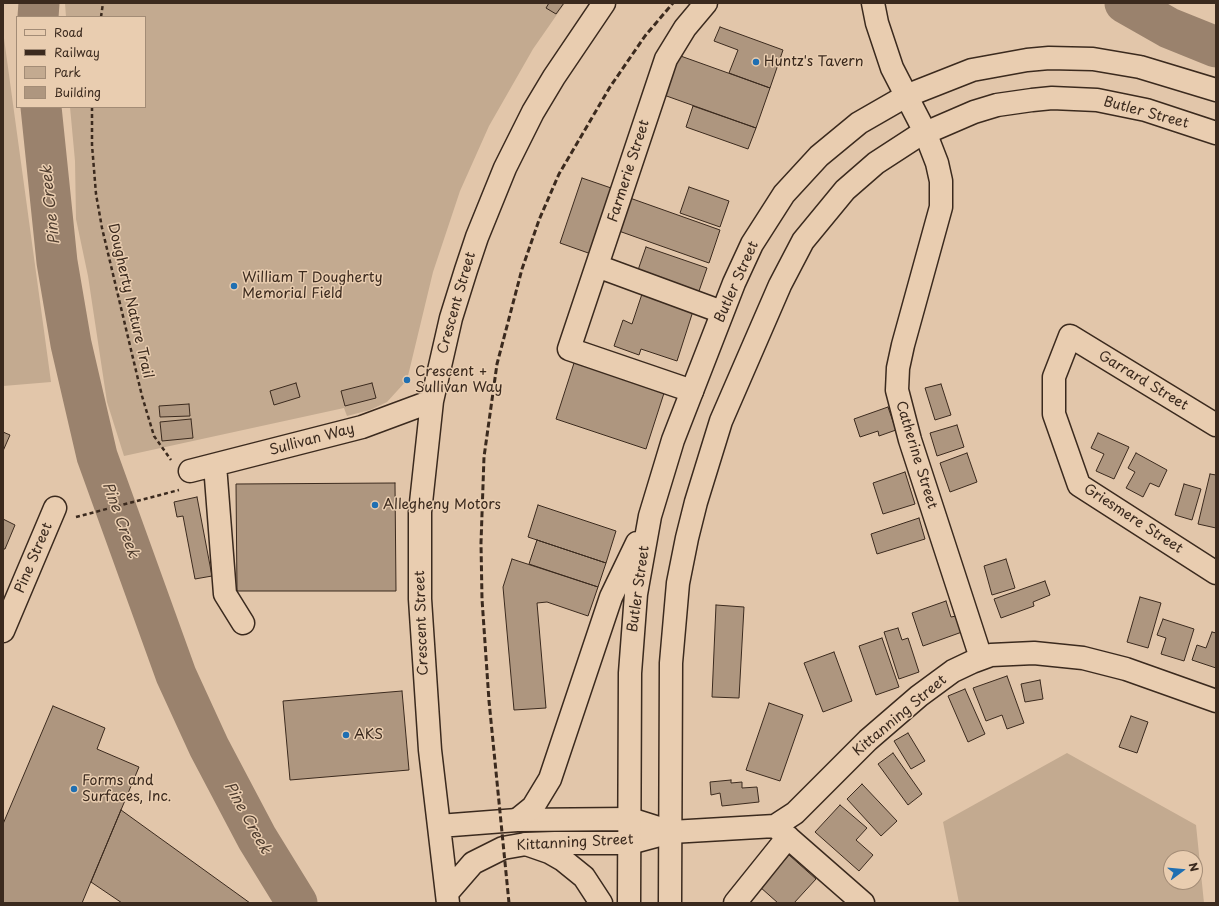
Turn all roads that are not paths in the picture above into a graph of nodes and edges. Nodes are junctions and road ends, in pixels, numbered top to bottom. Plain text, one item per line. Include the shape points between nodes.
1 (604, 3) edge
2 (706, 3) edge
3 (873, 3) edge
4 (1216, 90) edge
5 (906, 96) junction
6 (925, 132) junction
7 (1216, 133) edge
8 (597, 266) junction
9 (722, 312) junction
10 (1070, 336) joint
11 (692, 391) junction
12 (432, 401) junction
13 (1216, 425) edge
14 (215, 465) junction
15 (182, 467) road end
16 (63, 513) road end
17 (650, 516) junction
18 (1216, 573) edge
19 (243, 623) dead end
20 (3, 631) edge
21 (980, 658) junction
22 (1216, 701) edge
23 (630, 819) junction
24 (517, 820) junction
25 (439, 826) junction
26 (671, 832) junction
27 (782, 832) junction
28 (630, 843) junction
29 (526, 844) junction
30 (448, 898) edge
31 (601, 903) edge
32 (629, 903) edge
33 (670, 903) edge
34 (734, 903) edge
35 (863, 903) edge

1 - 12 main road, Crescent Street via 554,77 505,168 466,270 449,326
2 - 8 main road, Farmerie Street via 684,28 666,59
3 - 5 main road, Catherine Street via 883,45
4 - 5 main road, Butler Street via 1140,66 1093,59 1056,58 972,70
5 - 6 main road, Catherine Street
5 - 9 main road, Butler Street via 848,131 794,182 765,221 752,244
6 - 7 main road, Butler Street via 997,105 1059,98 1120,104
6 - 21 main road, Catherine Street via 941,181 940,208 903,345 897,390 910,440
6 - 26 main road, Butler Street via 889,154 859,177 831,205 803,241 780,285 721,421 687,538 674,619 671,669
8 - 9 main road
8 - 11 main road, Farmerie Street via 569,349
9 - 11 main road, Butler Street
10 - 13 main road, Garrard Street
10 - 18 main road, Griesmere Street via 1054,377 1054,414 1079,485
11 - 17 main road, Butler Street via 671,446
12 - 14 main road, Sullivan Way via 362,427
12 - 25 main road, Crescent Street via 422,486 419,548 425,688
14 - 15 main road, Sullivan Way
14 - 19 main road via 225,594
16 - 20 main road, Pine Street
17 - 23 main road, Butler Street via 642,554 632,636 629,712
17 - 24 main road via 611,597 550,779 533,807
21 - 22 main road, Kittanning Street via 1000,654 1034,653 1083,658 1126,669
21 - 27 main road, Kittanning Street via 953,671 919,696 868,740 795,812
23 - 24 main road, Kittanning Street
23 - 26 main road, Kittanning Street
23 - 28 main road, Butler Street
24 - 25 main road, Kittanning Street
25 - 30 main road
26 - 27 main road, Kittanning Street
26 - 28 main road, Kittanning Street
26 - 33 main road, Butler Street
27 - 34 main road
27 - 35 main road
28 - 29 main road, Kittanning Street
28 - 32 main road, Butler Street
29 - 30 main road, Kittanning Street via 503,848 480,858 464,872
29 - 31 main road via 549,852 568,864 584,877

